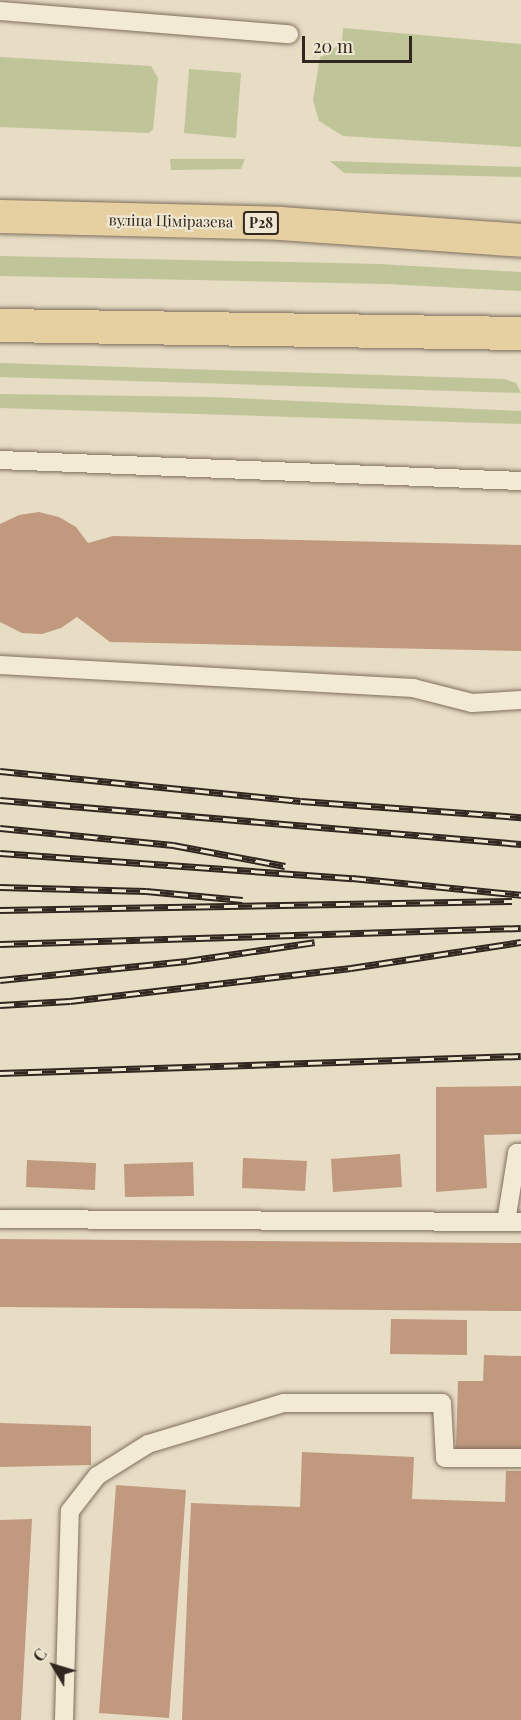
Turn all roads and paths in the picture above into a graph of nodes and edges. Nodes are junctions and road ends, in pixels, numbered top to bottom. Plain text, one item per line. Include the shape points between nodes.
1 (65, 8) edge
2 (0, 11) edge
3 (289, 34) dead end
4 (0, 216) edge
5 (521, 240) edge
6 (0, 325) edge
7 (521, 333) edge
8 (0, 460) edge
9 (521, 481) edge
10 (0, 665) edge
11 (521, 700) edge
12 (521, 1153) edge
13 (0, 1219) edge
14 (513, 1222) edge
15 (521, 1458) edge
16 (64, 1720) edge

1 - 2 lane
1 - 3 lane
4 - 5 main road, вуліца Ціміразева / Р28 via 280,223
6 - 7 main road
8 - 9 lane
10 - 11 lane via 413,688 472,703
12 - 14 lane via 517,1154
13 - 14 lane
15 - 16 lane via 445,1458 442,1403 284,1403 148,1444 97,1476 70,1511

